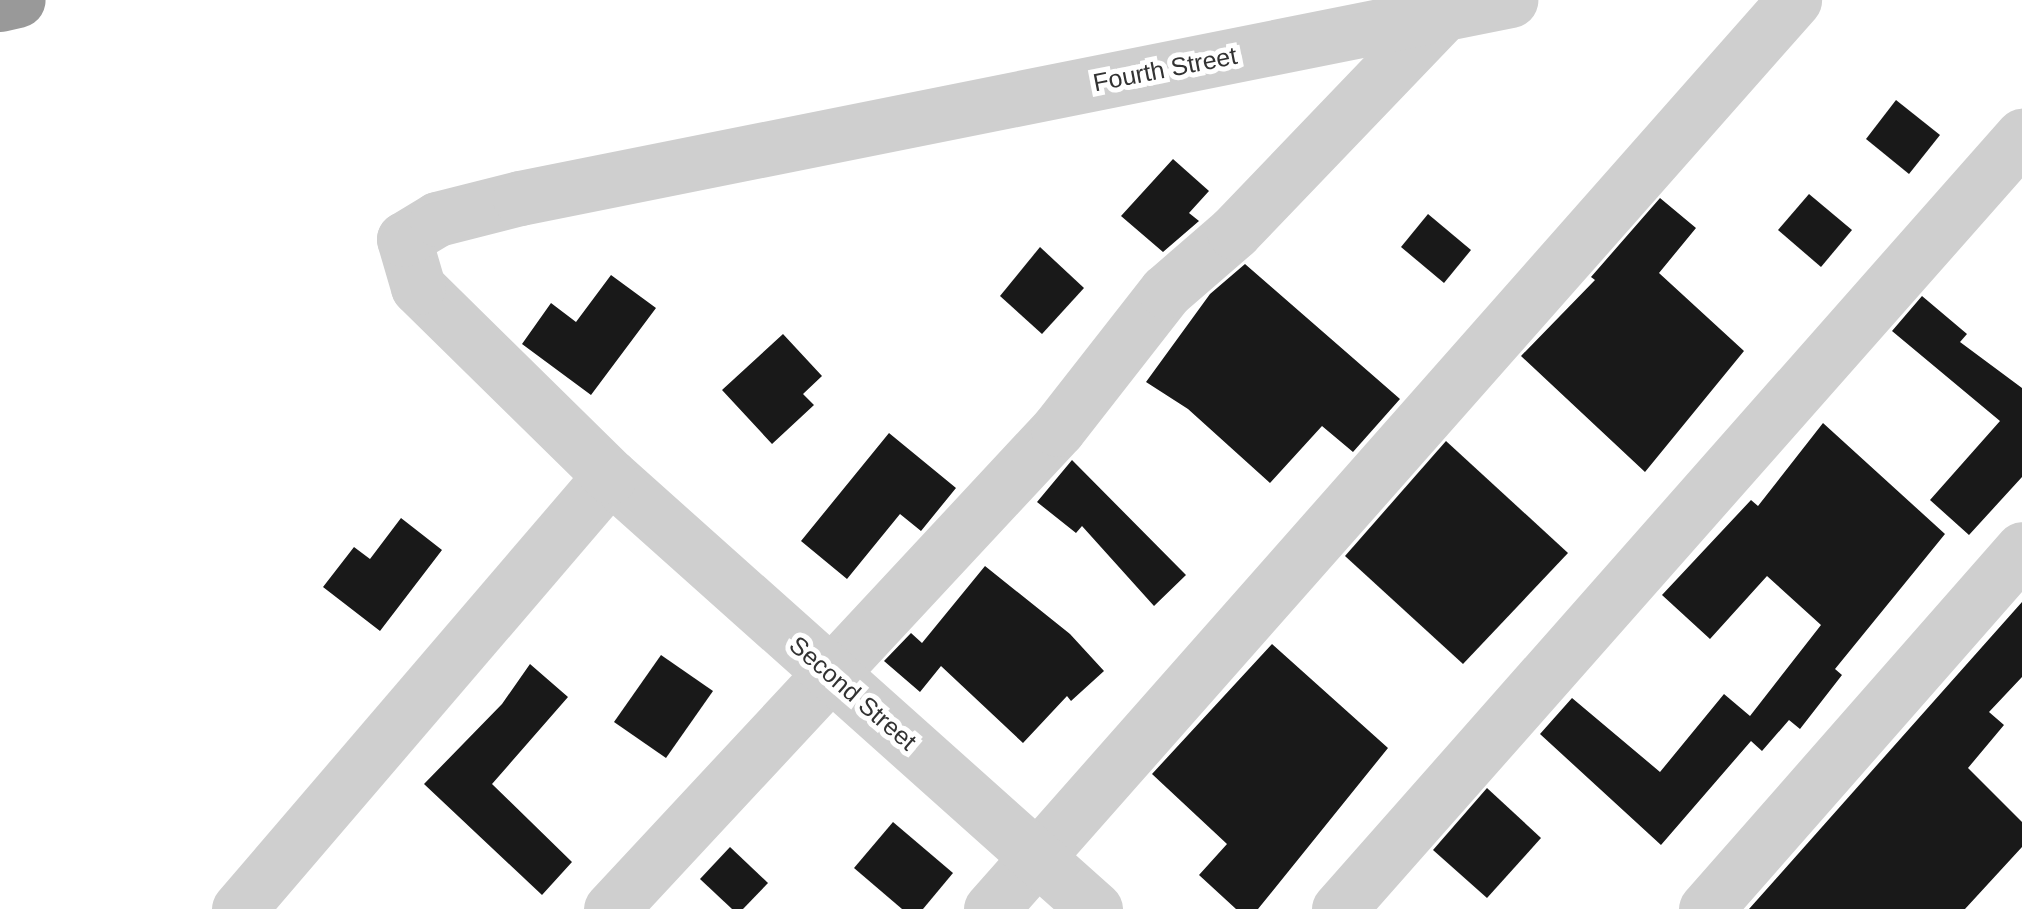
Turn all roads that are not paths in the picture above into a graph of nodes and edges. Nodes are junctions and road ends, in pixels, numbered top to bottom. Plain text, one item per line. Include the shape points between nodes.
1 (18, 0) edge
2 (1510, 0) edge
3 (1794, 0) edge
4 (0, 4) edge
5 (1440, 17) junction
6 (2022, 136) edge
7 (610, 476) junction
8 (2022, 549) edge
9 (832, 676) junction
10 (1039, 855) junction
11 (239, 909) edge
12 (611, 909) edge
13 (991, 909) edge
14 (1095, 909) edge
15 (1339, 909) edge
16 (1706, 909) edge

1 - 4 highway
2 - 5 street, Fourth Street
3 - 10 street
5 - 7 street, Fourth Street via 504,202 437,219 404,239 418,288
5 - 9 street via 1234,232 1166,292 1058,429
6 - 15 street
7 - 9 street, Second Street
7 - 11 street
8 - 16 street
9 - 10 street, Second Street
9 - 12 street
10 - 13 street
10 - 14 street, Second Street

